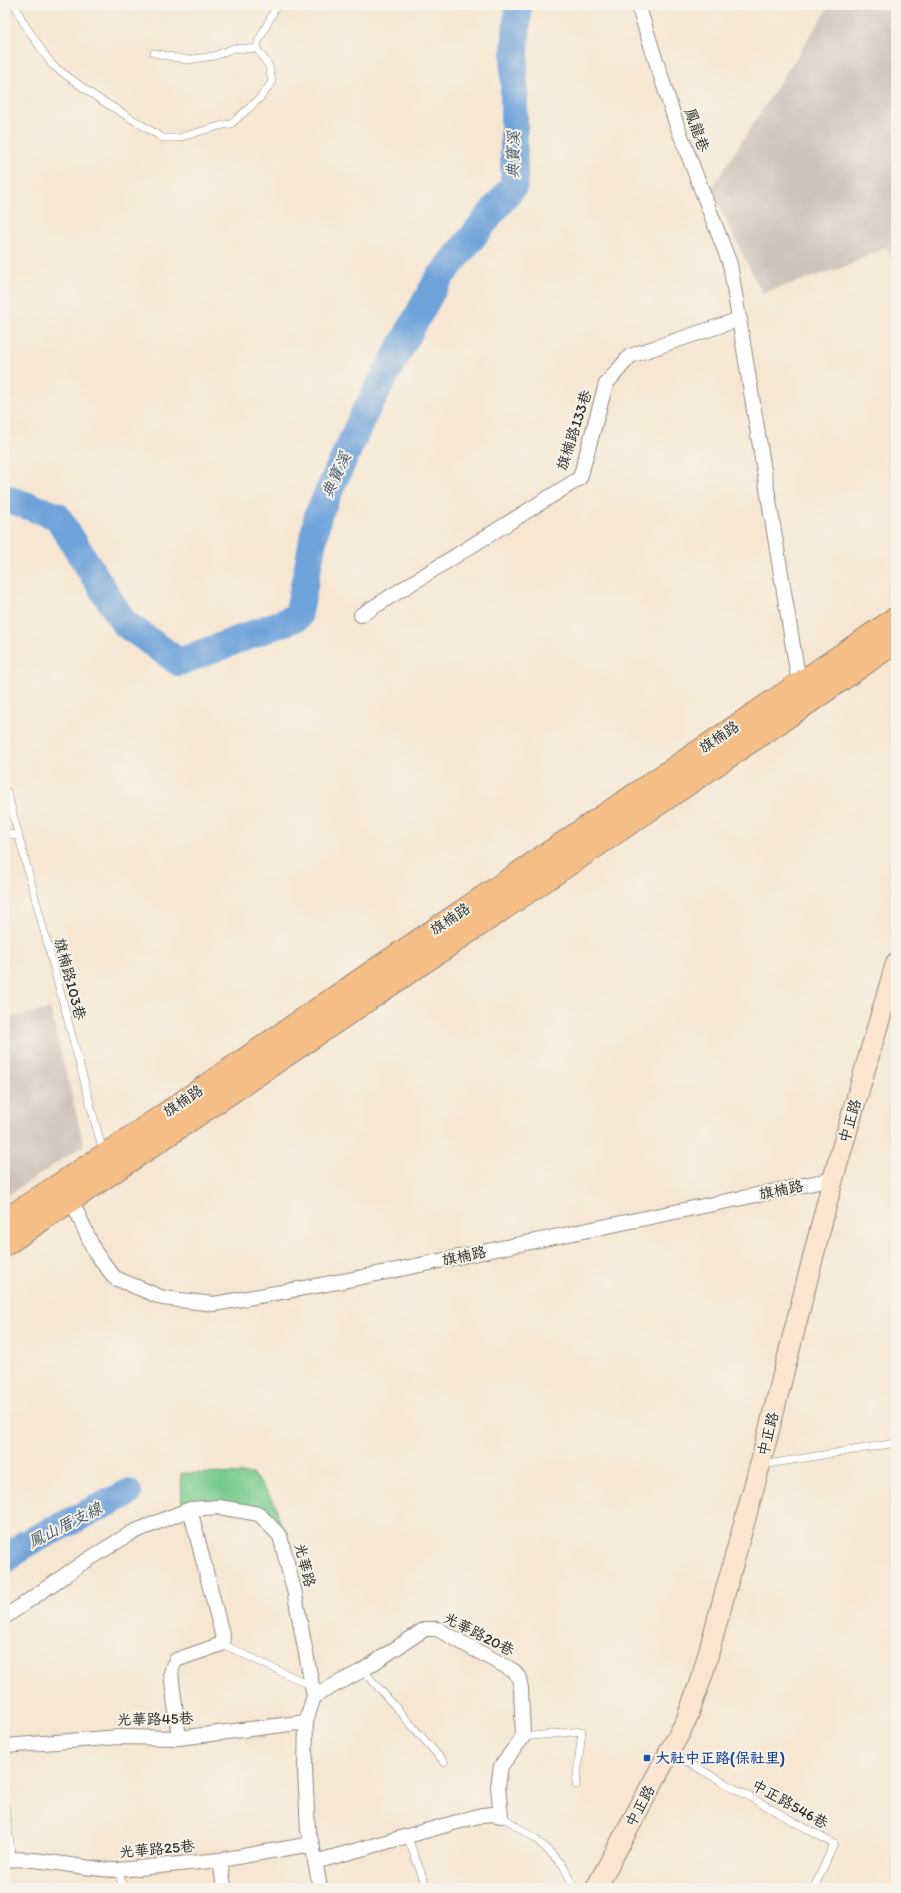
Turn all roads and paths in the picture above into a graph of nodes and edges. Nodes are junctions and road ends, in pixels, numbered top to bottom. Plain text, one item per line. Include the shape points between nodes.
1 (15, 5) edge
2 (277, 5) edge
3 (638, 5) edge
4 (257, 49) junction
5 (154, 53) dead end
6 (740, 319) junction
7 (361, 615) dead end
8 (896, 618) edge
9 (896, 642) edge
10 (798, 683) junction
11 (808, 704) junction
12 (7, 792) dead end
13 (5, 832) edge
14 (19, 837) junction
15 (896, 963) edge
16 (106, 1164) junction
17 (833, 1180) junction
18 (71, 1198) junction
19 (5, 1220) edge
20 (5, 1245) edge
21 (896, 1443) edge
22 (760, 1465) junction
23 (190, 1509) junction
24 (5, 1617) edge
25 (222, 1644) junction
26 (363, 1670) junction
27 (313, 1691) junction
28 (306, 1722) junction
29 (523, 1737) junction
30 (179, 1738) junction
31 (5, 1746) edge
32 (669, 1752) junction
33 (444, 1762) dead end
34 (576, 1785) dead end
35 (5, 1806) edge
36 (501, 1816) junction
37 (407, 1836) junction
38 (312, 1844) junction
39 (9, 1860) edge
40 (220, 1860) junction
41 (314, 1862) junction
42 (118, 1870) junction
43 (122, 1888) edge
44 (224, 1888) edge
45 (320, 1888) edge
46 (428, 1888) edge
47 (574, 1888) edge
48 (596, 1888) edge
49 (814, 1888) edge

1 - 4 lane via 23,22 52,65 96,97 163,138 178,138 236,122 272,82 269,66
2 - 4 lane
3 - 6 street, 鳳龍巷 via 676,123 730,264
4 - 5 lane via 234,48 214,56 187,60
6 - 7 street, 旗楠路133巷 via 630,356 606,384 580,478
6 - 10 street
8 - 10 main road, 旗楠路
9 - 11 main road, 旗楠路
10 - 11 street
10 - 16 main road, 旗楠路 via 124,1142
11 - 16 main road, 旗楠路
12 - 14 lane, 旗楠路103巷
13 - 14 lane
14 - 16 lane, 旗楠路103巷
15 - 17 main road, 中正路
16 - 18 main road, 旗楠路
16 - 19 main road, 旗楠路
17 - 18 street, 旗楠路 via 343,1281 214,1304 163,1298 115,1278 94,1252
17 - 22 main road, 中正路
18 - 20 main road, 旗楠路
21 - 22 lane
22 - 32 main road, 中正路 via 704,1673 686,1721
23 - 24 street, 光華路 via 131,1533
23 - 25 street via 223,1638
23 - 27 street, 光華路 via 219,1507 259,1514 280,1536 294,1590
25 - 27 lane
25 - 30 street via 176,1660 173,1666 171,1673
26 - 27 street, 光華路20巷
26 - 29 street, 光華路20巷 via 425,1629 437,1629 514,1671 521,1688
26 - 33 lane
27 - 28 street, 光華路
28 - 30 street, 光華路45巷
28 - 38 street, 光華路 via 307,1816
29 - 34 lane via 582,1731
29 - 36 street via 501,1766 498,1787
30 - 31 street, 光華路45巷 via 119,1737
32 - 48 main road, 中正路
32 - 49 lane, 中正路546巷 via 834,1844
35 - 39 lane
36 - 37 street via 482,1815
36 - 47 lane via 541,1844 562,1865
37 - 41 street
37 - 46 lane
38 - 40 street, 光華路25巷
38 - 41 street, 光華路
39 - 42 street, 光華路25巷
40 - 42 street, 光華路25巷
40 - 44 street
41 - 45 street, 光華路
42 - 43 lane

